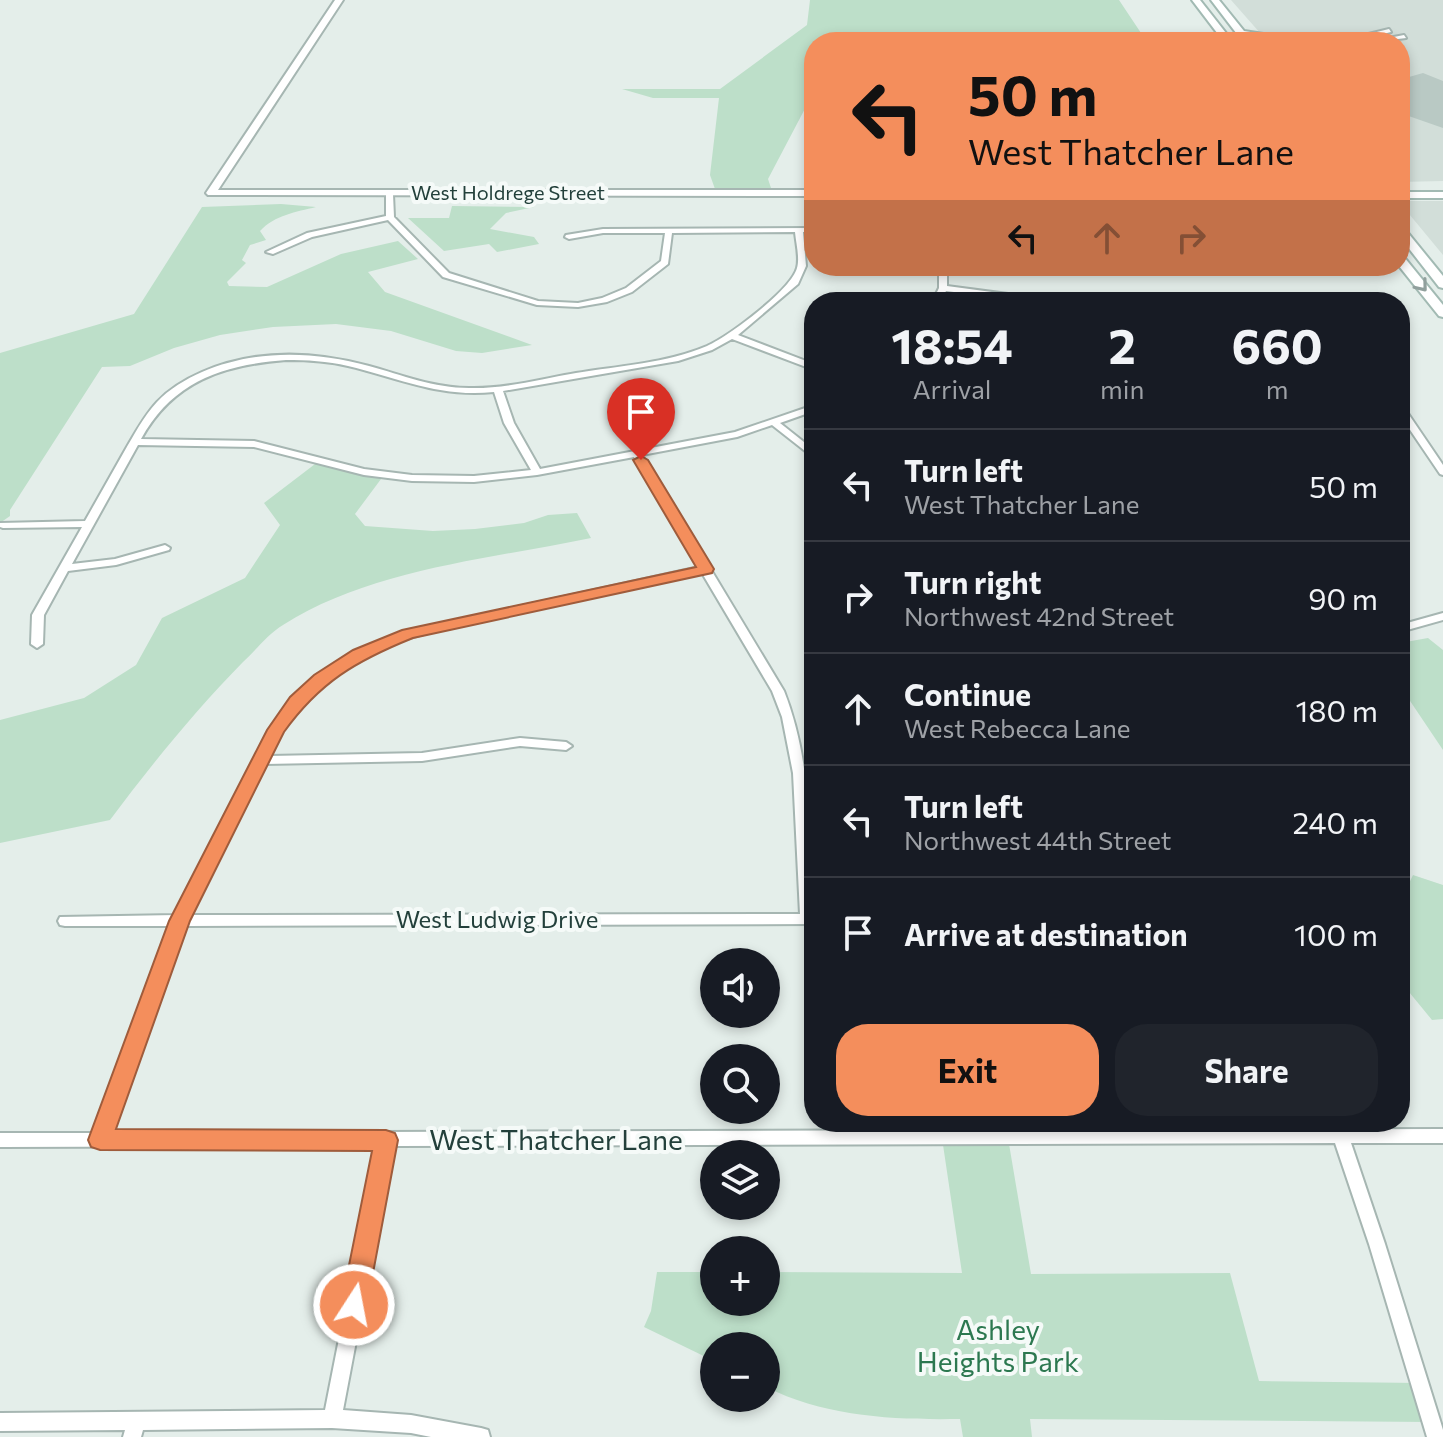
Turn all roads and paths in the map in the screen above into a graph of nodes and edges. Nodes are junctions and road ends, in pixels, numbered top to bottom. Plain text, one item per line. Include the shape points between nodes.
1 (339, 0) edge
2 (1196, 0) edge
3 (1215, 0) edge
4 (1389, 31) dead end
5 (1221, 32) edge
6 (1240, 32) edge
7 (1385, 32) edge
8 (1410, 188) edge
9 (1443, 188) edge
10 (804, 193) edge
11 (389, 194) junction
12 (1410, 195) edge
13 (1443, 195) edge
14 (390, 217) junction
15 (669, 230) junction
16 (799, 230) junction
17 (804, 230) edge
18 (569, 237) dead end
19 (1410, 243) edge
20 (270, 252) dead end
21 (1410, 272) edge
22 (943, 276) edge
23 (1443, 284) edge
24 (943, 288) junction
25 (941, 292) edge
26 (974, 292) edge
27 (1443, 313) edge
28 (732, 336) junction
29 (804, 363) edge
30 (498, 389) junction
31 (804, 412) edge
32 (775, 423) junction
33 (1410, 423) edge
34 (135, 442) junction
35 (804, 447) edge
36 (637, 454) junction
37 (537, 472) junction
38 (1443, 472) edge
39 (89, 524) junction
40 (3, 525) dead end
41 (165, 548) dead end
42 (64, 568) junction
43 (706, 569) junction
44 (1443, 616) edge
45 (1410, 626) edge
46 (37, 644) dead end
47 (566, 746) dead end
48 (261, 760) junction
49 (804, 841) edge
50 (804, 919) edge
51 (65, 921) dead end
52 (180, 921) junction
53 (864, 1132) edge
54 (1086, 1132) edge
55 (1443, 1136) edge
56 (1341, 1137) junction
57 (0, 1140) edge
58 (100, 1140) junction
59 (386, 1140) junction
60 (1435, 1409) edge
61 (332, 1419) junction
62 (0, 1422) edge
63 (134, 1429) edge
64 (481, 1437) edge
65 (1436, 1437) edge

1 - 11 street, West Holdrege Street via 211,193
2 - 5 main road
3 - 6 main road
4 - 7 street
8 - 9 main road
10 - 11 street, West Holdrege Street
11 - 14 street
12 - 13 main road
14 - 15 street via 446,275 550,304 592,303 629,290 665,262
14 - 20 street via 310,235
15 - 16 street
15 - 18 street
16 - 17 street
16 - 28 street via 802,266 797,280
19 - 23 main road
21 -> 27 main road
22 - 24 street
24 - 25 street
24 - 26 street
28 - 29 street
28 - 30 street via 678,358
30 - 34 street via 436,388 348,363 271,358 213,372 165,399
30 - 37 street via 509,423
31 - 32 street
32 - 35 street
32 - 36 street
33 - 38 street
34 - 37 street via 254,444 348,469 412,478
34 - 39 street
36 - 37 street
36 - 43 street
39 - 40 street
39 - 42 street
41 - 42 street via 116,562
42 - 46 street via 38,615
43 - 48 street via 382,643 320,679 297,701
43 - 49 street via 778,691 793,733
44 - 45 street
47 - 48 street via 520,742 422,757
48 - 52 street
50 - 52 street, West Ludwig Drive
51 - 52 street, West Ludwig Drive
52 - 58 street
53 - 59 street, West Thatcher Lane
54 - 56 street, West Thatcher Lane
55 - 56 street, West Thatcher Lane
56 - 60 street
57 - 58 street, West Thatcher Lane
58 - 59 street, West Thatcher Lane
59 - 61 street
60 - 65 street
61 - 63 street
61 - 64 street via 411,1424
62 - 63 street

